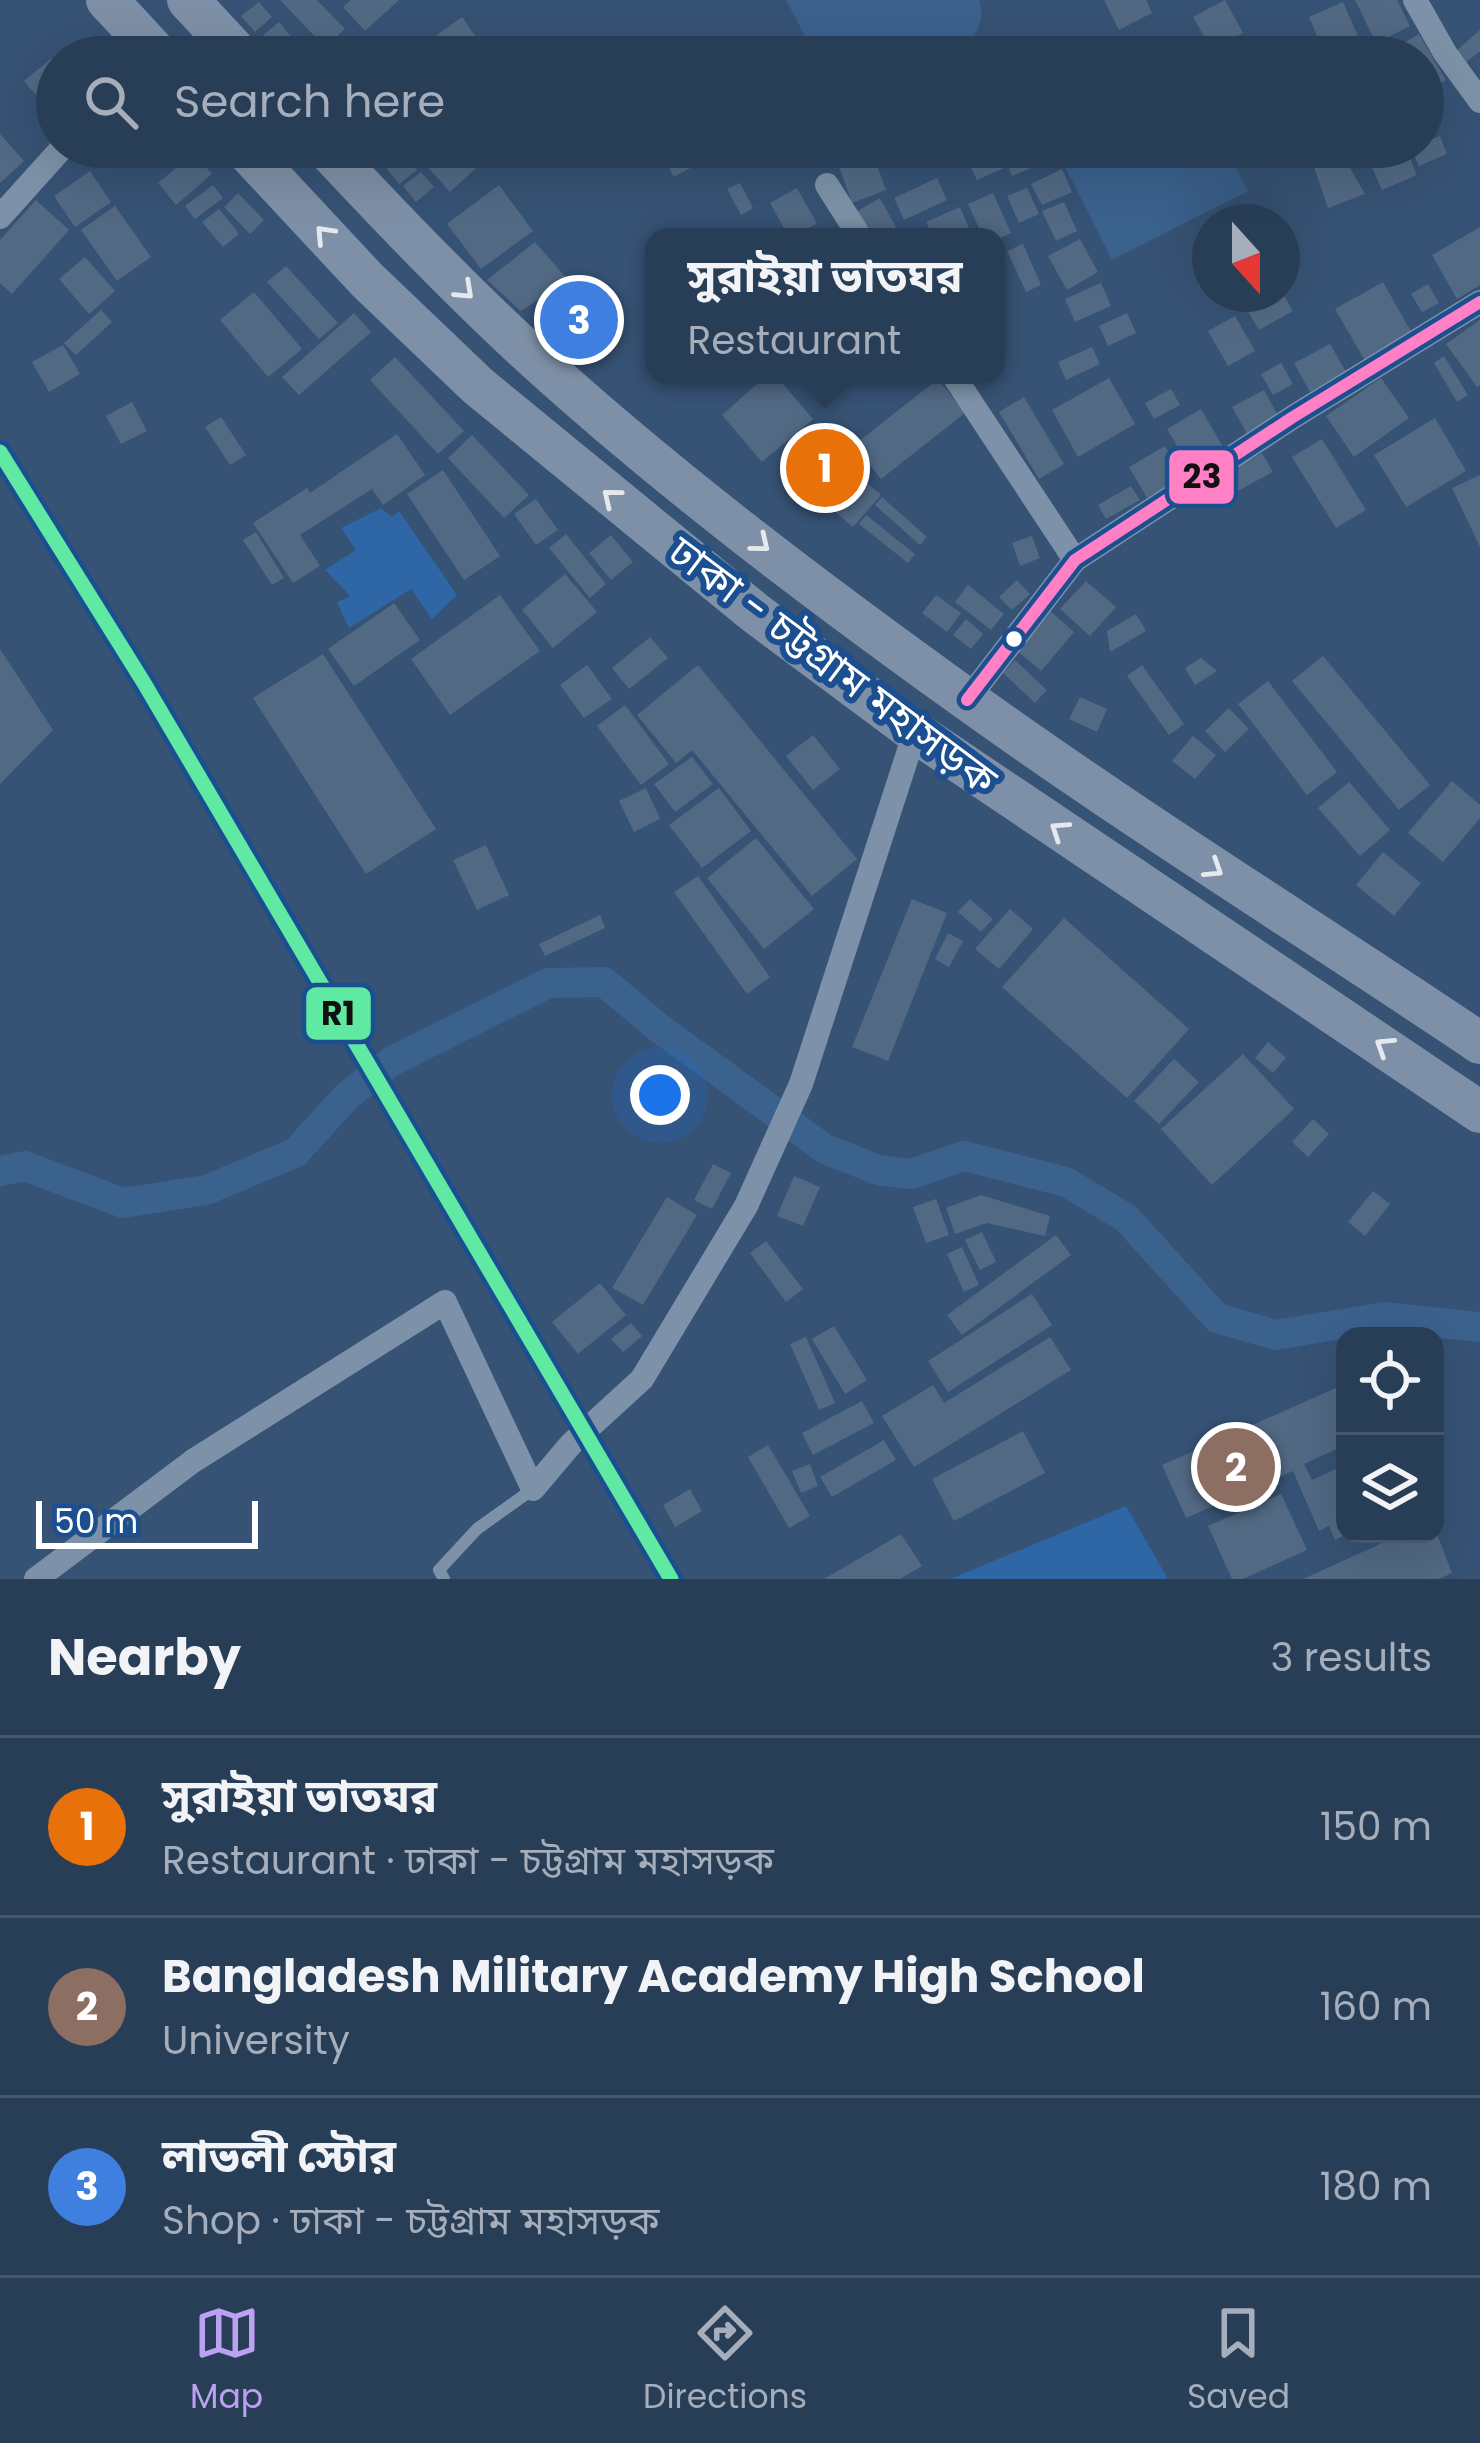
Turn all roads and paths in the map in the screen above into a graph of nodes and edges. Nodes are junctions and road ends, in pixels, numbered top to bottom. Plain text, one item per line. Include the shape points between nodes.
1 (107, 0) edge
2 (188, 0) edge
3 (1415, 0) edge
4 (138, 36) edge
5 (221, 36) edge
6 (1435, 36) edge
7 (1444, 51) edge
8 (1480, 101) edge
9 (44, 168) edge
10 (263, 168) edge
11 (344, 168) edge
12 (827, 185) dead end
13 (0, 217) edge
14 (854, 228) edge
15 (1480, 302) edge
16 (959, 384) edge
17 (1075, 560) junction
18 (967, 700) junction
19 (915, 732) junction
20 (1480, 1043) edge
21 (1480, 1112) edge
22 (533, 1489) junction
23 (440, 1576) edge
24 (36, 1579) edge

1 - 4 highway
2 - 5 highway
3 - 6 street
7 - 8 street
9 - 13 street
19 -> 10 highway, ঢাকা - চট্টগ্রাম মহাসড়ক via 478,386
11 -> 18 highway, ঢাকা - চট্টগ্রাম মহাসড়ক via 530,353 787,565
12 - 14 street
15 - 17 street
16 - 17 street
17 - 18 street
18 -> 20 highway, ঢাকা - চট্টগ্রাম মহাসড়ক
21 -> 19 highway, ঢাকা - চট্টগ্রাম মহাসড়ক
19 - 22 street via 801,1084 746,1206 642,1378
22 - 23 lane via 477,1529
22 - 24 street via 445,1301 193,1461

